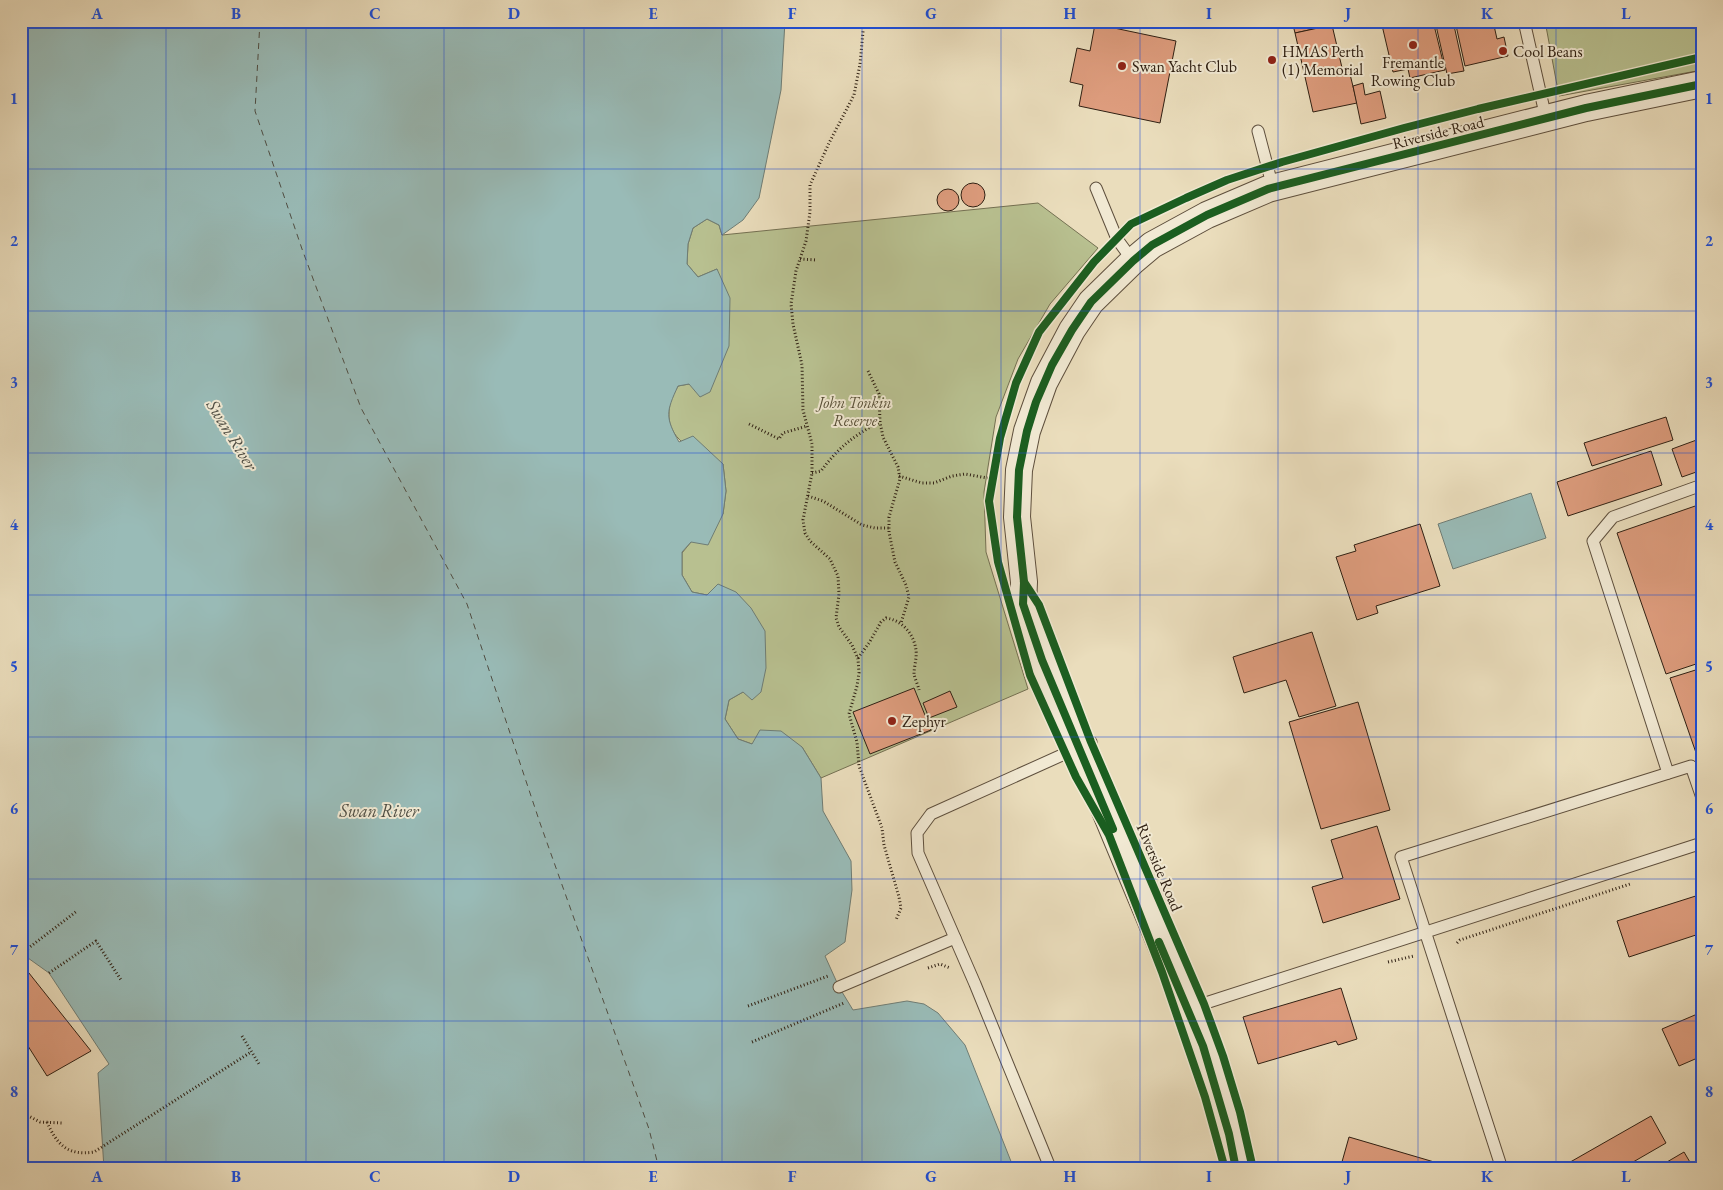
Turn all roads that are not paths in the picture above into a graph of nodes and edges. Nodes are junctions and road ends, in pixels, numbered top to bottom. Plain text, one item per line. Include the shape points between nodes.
1 (1524, 21) edge
2 (1702, 84) edge
3 (1544, 107) junction
4 (1258, 131) dead end
5 (1096, 188) dead end
6 (1273, 188) junction
7 (1133, 260) junction
8 (1702, 485) edge
9 (1085, 745) junction
10 (1668, 773) junction
11 (1702, 798) edge
12 (1702, 843) edge
13 (1425, 931) junction
14 (955, 938) junction
15 (839, 987) dead end
16 (1196, 1007) junction
17 (1052, 1169) edge
18 (1236, 1169) edge
19 (1253, 1169) edge
20 (1502, 1169) edge

1 - 3 lane
2 - 3 street, Riverside Road
3 - 6 street, Riverside Road
4 - 6 lane
5 - 7 lane via 1116,239
6 - 7 street, Riverside Road via 1207,215
7 - 9 street, Riverside Road via 1092,302 1052,365 1036,402 1019,470 1017,517 1024,582 1039,605
8 - 10 lane via 1613,517 1593,541
9 - 14 lane via 931,814 917,833 918,853
9 - 16 street, Riverside Road
10 - 11 lane via 1691,766
10 - 13 lane via 1401,857
12 - 13 lane
13 - 16 lane
13 - 20 lane
14 - 15 lane
14 - 17 lane
16 - 18 street, Riverside Road via 1203,1046
16 - 19 street, Riverside Road via 1223,1056

